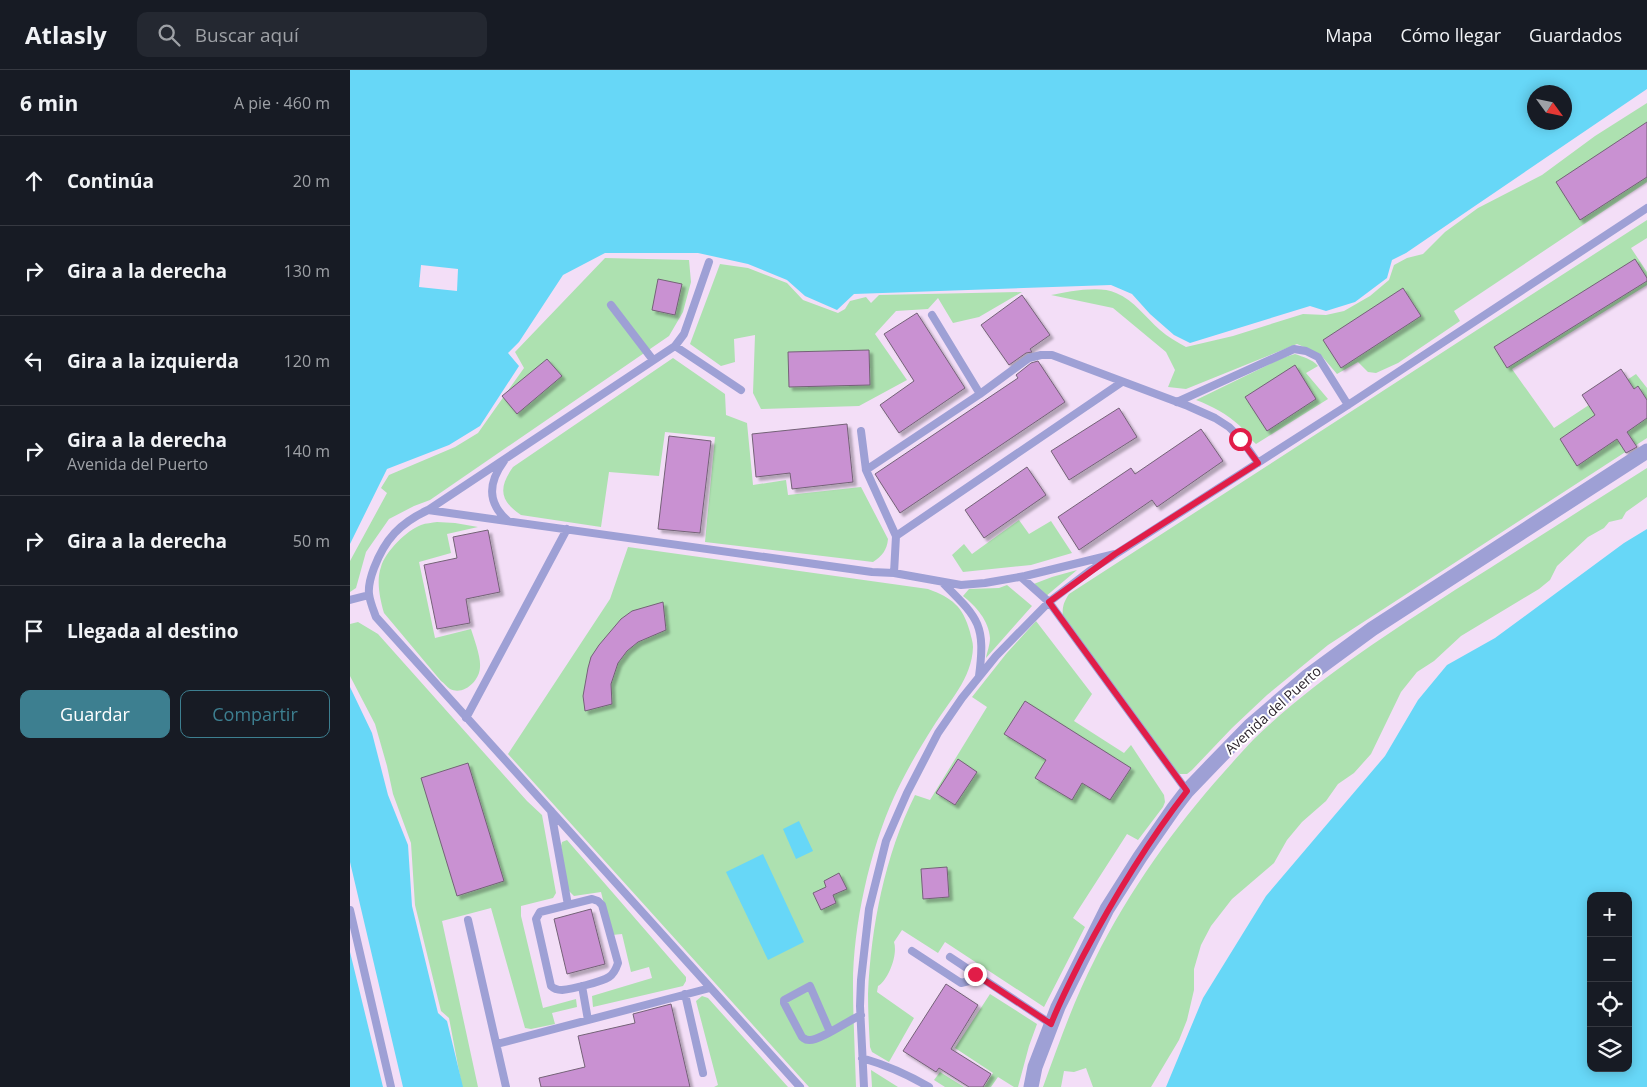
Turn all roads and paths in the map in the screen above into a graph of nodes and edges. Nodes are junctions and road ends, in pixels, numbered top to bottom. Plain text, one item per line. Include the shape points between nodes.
1 (1647, 208) edge
2 (709, 262) dead end
3 (611, 305) dead end
4 (932, 315) dead end
5 (675, 346) junction
6 (653, 360) junction
7 (1122, 382) junction
8 (741, 390) dead end
9 (980, 394) junction
10 (1177, 402) junction
11 (1348, 405) junction
12 (861, 431) dead end
13 (1647, 452) edge
14 (507, 457) junction
15 (1258, 463) junction
16 (866, 470) junction
17 (428, 510) junction
18 (508, 521) junction
19 (567, 529) junction
20 (896, 536) junction
21 (1115, 554) junction
22 (894, 573) junction
23 (1021, 577) junction
24 (942, 583) junction
25 (369, 595) junction
26 (350, 600) edge
27 (1049, 602) junction
28 (978, 678) junction
29 (466, 718) junction
30 (1187, 791) junction
31 (551, 811) junction
32 (568, 905) junction
33 (350, 910) edge
34 (468, 920) dead end
35 (912, 952) dead end
36 (950, 957) dead end
37 (975, 974) junction
38 (582, 986) junction
39 (710, 988) junction
40 (685, 994) junction
41 (860, 1015) junction
42 (588, 1020) junction
43 (1051, 1024) junction
44 (830, 1032) junction
45 (497, 1044) junction
46 (862, 1058) junction
47 (703, 1073) dead end
48 (391, 1087) edge
49 (506, 1087) edge
50 (800, 1087) edge
51 (864, 1087) edge
52 (929, 1087) edge
53 (1031, 1087) edge

1 - 11 lane
2 - 5 lane via 684,334
3 - 6 lane
4 - 9 lane
5 - 6 lane
5 - 8 lane
6 - 14 lane
7 - 9 lane via 1052,355 1041,355 1029,358
7 - 10 lane
7 - 20 lane
9 - 16 lane
10 - 11 lane via 1294,349 1318,358
10 - 15 lane via 1229,427
11 - 15 lane
12 - 16 lane
13 - 30 street, Avenida del Puerto via 1332,658 1250,726
14 - 17 lane
14 - 18 lane via 495,476 492,494 499,513
15 - 21 lane
16 - 20 lane
17 - 18 lane
17 - 25 lane via 400,527 386,542 371,574
18 - 19 lane
19 - 22 lane
19 - 29 lane
20 - 22 lane
21 - 23 lane
21 - 27 lane
22 - 24 lane
23 - 24 lane via 969,584
23 - 27 lane
24 - 28 lane via 977,620 982,654
25 - 26 lane
25 - 29 lane via 376,617
27 - 28 lane
27 - 30 lane
28 - 41 lane via 938,733 886,841 865,935
29 - 31 lane
30 - 43 street, Avenida del Puerto via 1107,910
31 - 32 lane
31 - 39 lane
32 - 38 lane via 540,912 536,919 551,986 561,990
32 - 38 lane via 592,899 602,905 618,964 609,977
33 - 48 lane
34 - 45 lane
35 - 37 lane via 961,983 969,981
36 - 37 lane
37 - 43 lane
38 - 42 lane
39 - 40 lane
39 - 50 lane
40 - 42 lane
40 - 47 lane
41 - 44 lane
41 - 46 lane
42 - 45 lane
43 - 53 street, Avenida del Puerto
44 - 44 lane via 810,986 784,1000 806,1040 811,1041
45 - 49 lane
46 - 51 lane
46 - 52 lane via 905,1073

